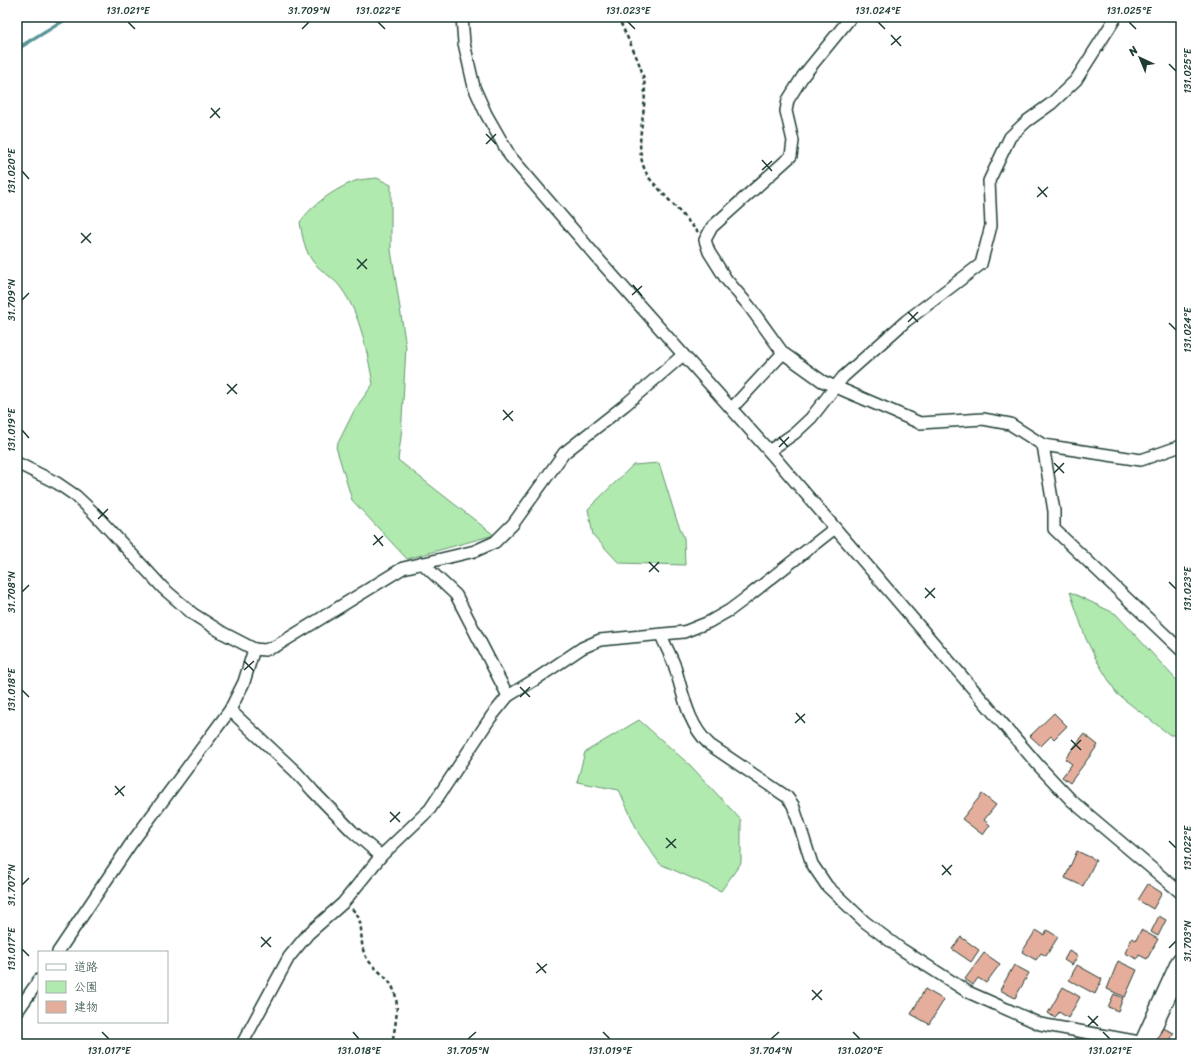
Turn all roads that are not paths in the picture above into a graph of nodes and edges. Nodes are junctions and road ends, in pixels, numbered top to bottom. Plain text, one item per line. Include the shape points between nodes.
1 (462, 17) edge
2 (850, 17) edge
3 (1116, 17) edge
4 (783, 353) junction
5 (683, 355) junction
6 (835, 387) junction
7 (732, 408) junction
8 (1043, 445) junction
9 (1181, 446) edge
10 (769, 451) junction
11 (17, 463) edge
12 (835, 528) junction
13 (422, 563) junction
14 (661, 635) junction
15 (254, 649) junction
16 (1181, 650) edge
17 (508, 696) junction
18 (230, 710) junction
19 (381, 856) junction
20 (1181, 893) edge
21 (59, 951) edge
22 (1181, 962) edge
23 (38, 981) edge
24 (17, 1012) edge
25 (242, 1044) edge
26 (1144, 1044) edge

1 - 5 street via 464,42 474,87 510,156
2 - 4 street via 803,76 788,100 786,112 793,141 791,156 712,227 705,240 709,252 726,279
3 - 6 street via 1076,80 1010,137 989,181 991,226 981,264 906,321
4 - 6 street via 822,381
4 - 7 street
5 - 7 street
5 - 13 street via 564,454 513,524 495,542 475,551
6 - 8 street via 920,423 983,419 1010,424
6 - 10 street via 811,418
7 - 10 street
8 - 9 street via 1141,460
8 - 16 street via 1054,511 1054,529
10 - 12 street
11 - 15 street via 57,483 76,496 94,512 163,588 205,622
12 - 14 street via 730,610 684,632
12 - 20 street via 1072,801
13 - 15 street via 403,568 276,646 265,650
13 - 17 street via 456,595
14 - 17 street via 600,640 582,648
14 - 26 street via 673,662 691,719 700,736 787,797 793,805 816,869 827,886 865,922 901,949 968,992 1040,1024
15 - 18 street via 244,682
17 - 19 street via 491,717 430,809
18 - 19 street via 296,772 352,831
18 - 21 street via 130,845
19 - 25 street via 343,902 308,934 290,957
22 - 26 highway
23 - 24 street

